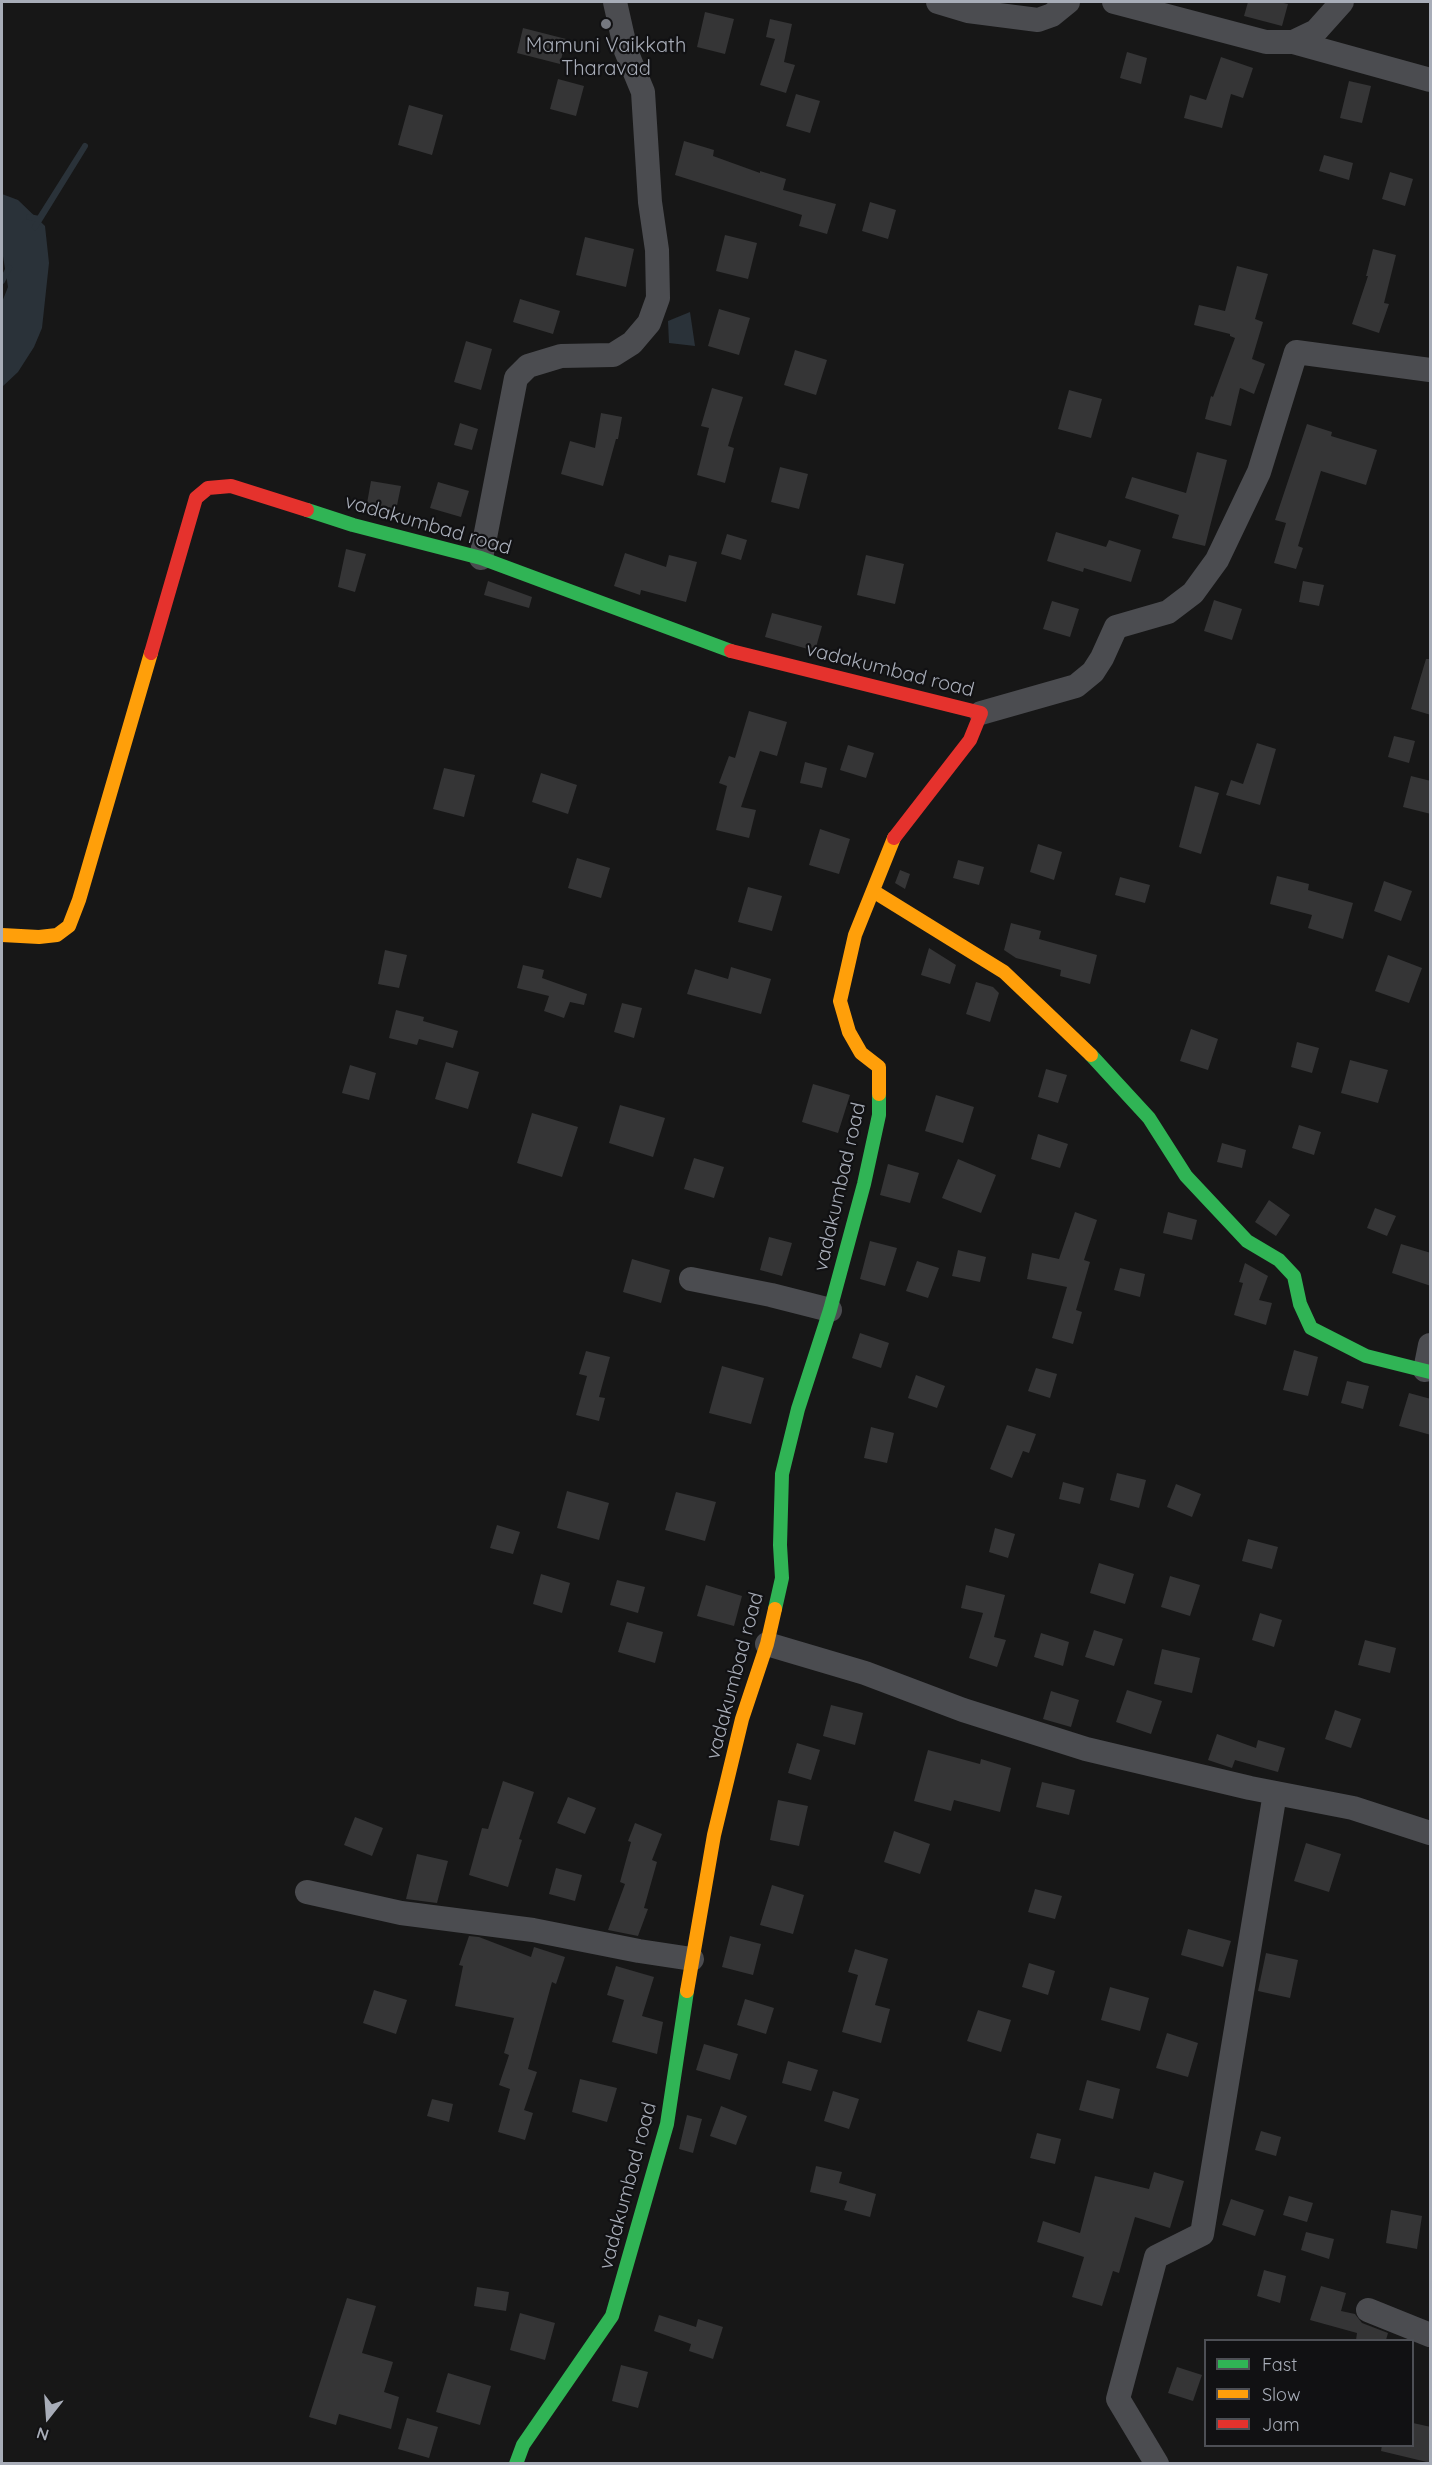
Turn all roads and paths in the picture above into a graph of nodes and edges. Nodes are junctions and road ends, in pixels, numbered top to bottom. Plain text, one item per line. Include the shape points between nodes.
1 (615, 2) edge
2 (938, 2) edge
3 (1068, 2) edge
4 (1114, 2) edge
5 (1342, 2) edge
6 (1293, 42) junction
7 (1431, 80) edge
8 (1431, 370) edge
9 (481, 558) junction
10 (981, 713) junction
11 (873, 891) junction
12 (2, 935) edge
13 (691, 1279) dead end
14 (830, 1310) junction
15 (1431, 1345) edge
16 (1428, 1371) edge
17 (767, 1644) junction
18 (1275, 1793) junction
19 (1431, 1833) edge
20 (307, 1892) dead end
21 (692, 1959) junction
22 (1368, 2310) dead end
23 (1431, 2335) edge
24 (516, 2463) edge
25 (1157, 2463) edge

1 - 9 street via 626,51 643,92 658,298 649,323 632,343 613,355 561,356 528,366 516,378
2 - 3 street via 968,11 1038,20
4 - 6 street via 1266,42
5 - 6 street via 1316,32
6 - 7 street
8 - 10 street via 1296,351 1259,472 1217,560 1193,592 1168,612 1116,627 1093,672 1076,687
9 - 10 street, vadakumbad road via 727,650
9 - 12 street, vadakumbad road via 353,525 231,486 208,488 196,498 69,926 57,935
10 - 11 street, vadakumbad road via 970,740 890,843
11 - 14 street, vadakumbad road via 855,935 840,1001 849,1032 861,1053 879,1067 879,1115
11 - 16 street via 1004,972 1105,1069 1149,1118 1186,1176 1247,1241 1279,1260 1294,1276 1311,1328 1366,1356
13 - 14 street
14 - 17 street, vadakumbad road via 782,1474 782,1578
15 - 16 street
17 - 18 street via 1086,1749
17 - 21 street, vadakumbad road via 742,1719 714,1835
18 - 19 street via 1353,1808
18 - 25 street via 1202,2234 1156,2257 1118,2399
20 - 21 street via 401,1913 533,1930
21 - 24 street, vadakumbad road via 668,2124 612,2316 523,2445
22 - 23 street

